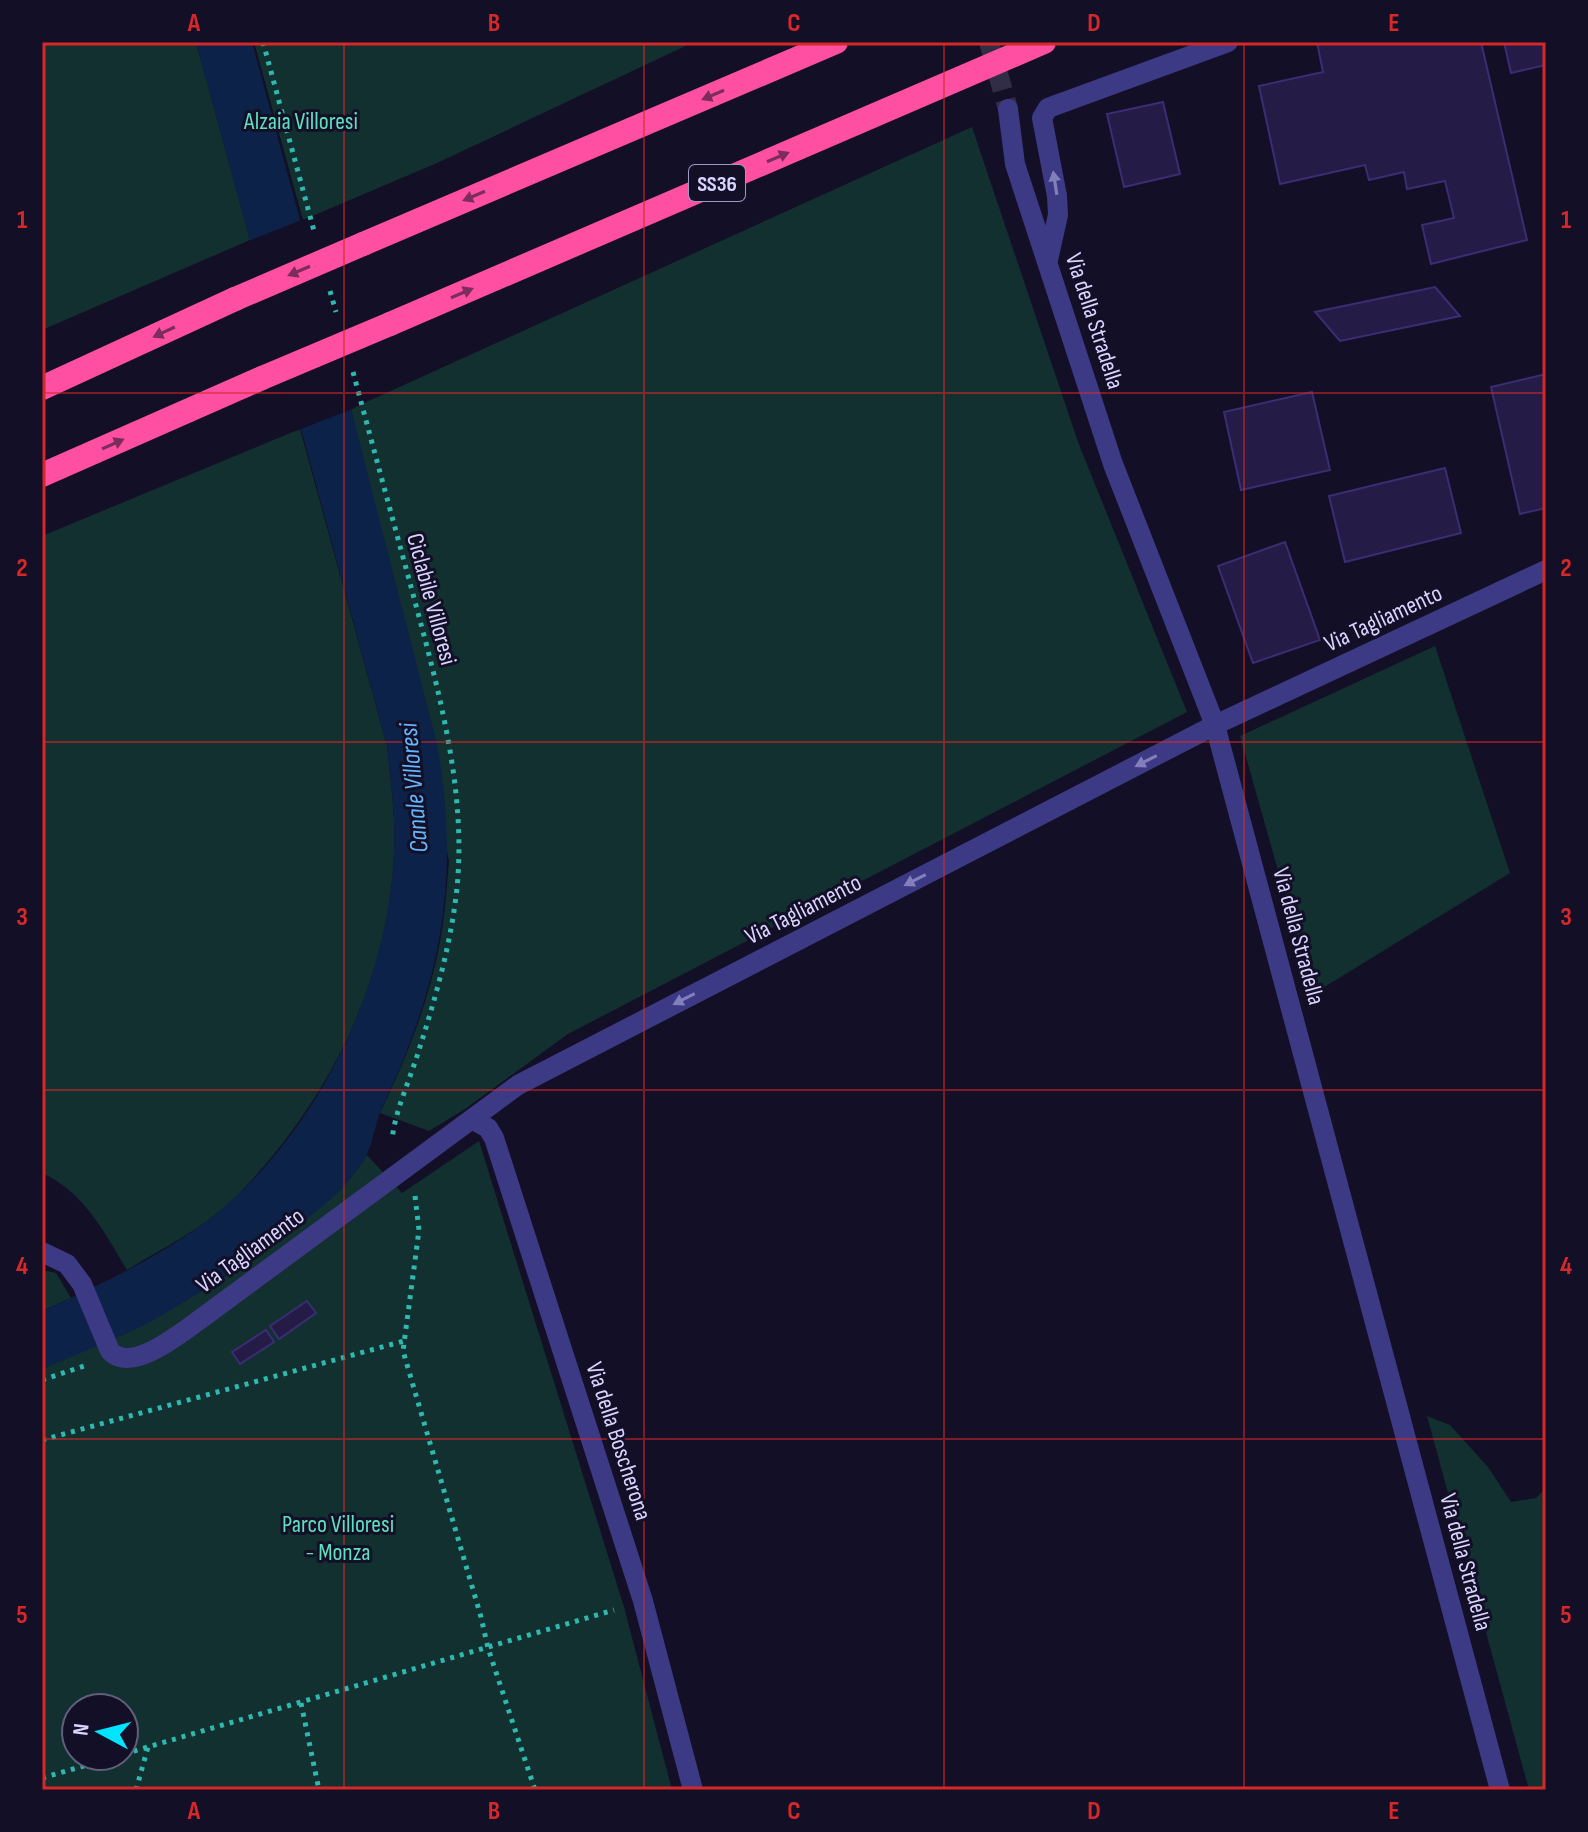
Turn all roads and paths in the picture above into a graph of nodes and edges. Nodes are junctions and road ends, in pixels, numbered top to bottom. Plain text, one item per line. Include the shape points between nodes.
1 (263, 42) edge
2 (836, 42) edge
3 (1044, 42) edge
4 (1228, 42) edge
5 (1008, 109) tunnel mouth
6 (317, 241) dead end
7 (1048, 260) junction
8 (329, 287) dead end
9 (338, 318) dead end
10 (350, 364) dead end
11 (42, 388) edge
12 (42, 475) edge
13 (1546, 570) edge
14 (1215, 725) junction
15 (473, 1120) junction
16 (402, 1168) junction
17 (42, 1252) edge
18 (67, 1264) junction
19 (42, 1268) edge
20 (404, 1341) junction
21 (42, 1440) edge
22 (643, 1601) junction
23 (488, 1648) junction
24 (301, 1703) junction
25 (148, 1747) junction
26 (140, 1749) edge
27 (63, 1772) edge
28 (42, 1778) edge
29 (136, 1790) edge
30 (319, 1790) edge
31 (535, 1790) edge
32 (693, 1790) edge
33 (1500, 1790) edge

1 - 6 path
2 -> 11 highway, bridge via 235,299
12 -> 3 highway, SS36, bridge
7 -> 4 street via 1058,215 1042,118 1048,108
5 - 7 street, Via della Stradella via 1015,164
7 - 14 street, Via della Stradella via 1113,464
8 - 9 path
10 - 16 path, Ciclabile Villoresi via 443,716 459,840 449,935 394,1125 394,1155
13 - 14 street, Via Tagliamento
14 -> 15 street, Via Tagliamento via 518,1085
14 - 33 street, Via della Stradella
15 - 16 street, Via Tagliamento
15 - 22 street, Via della Boscherona via 494,1138
16 - 18 street, Via Tagliamento via 155,1349 117,1355
16 - 20 path, Ciclabile Villoresi via 414,1185 419,1230
17 - 18 street
18 - 19 street
20 - 21 path
20 - 23 path, Ciclabile Villoresi
22 - 23 path
22 - 32 street, Via della Boscherona
23 - 24 path
23 - 31 path, Ciclabile Villoresi
24 - 25 path
24 - 30 path
25 - 26 path
25 - 29 path
27 - 28 path

